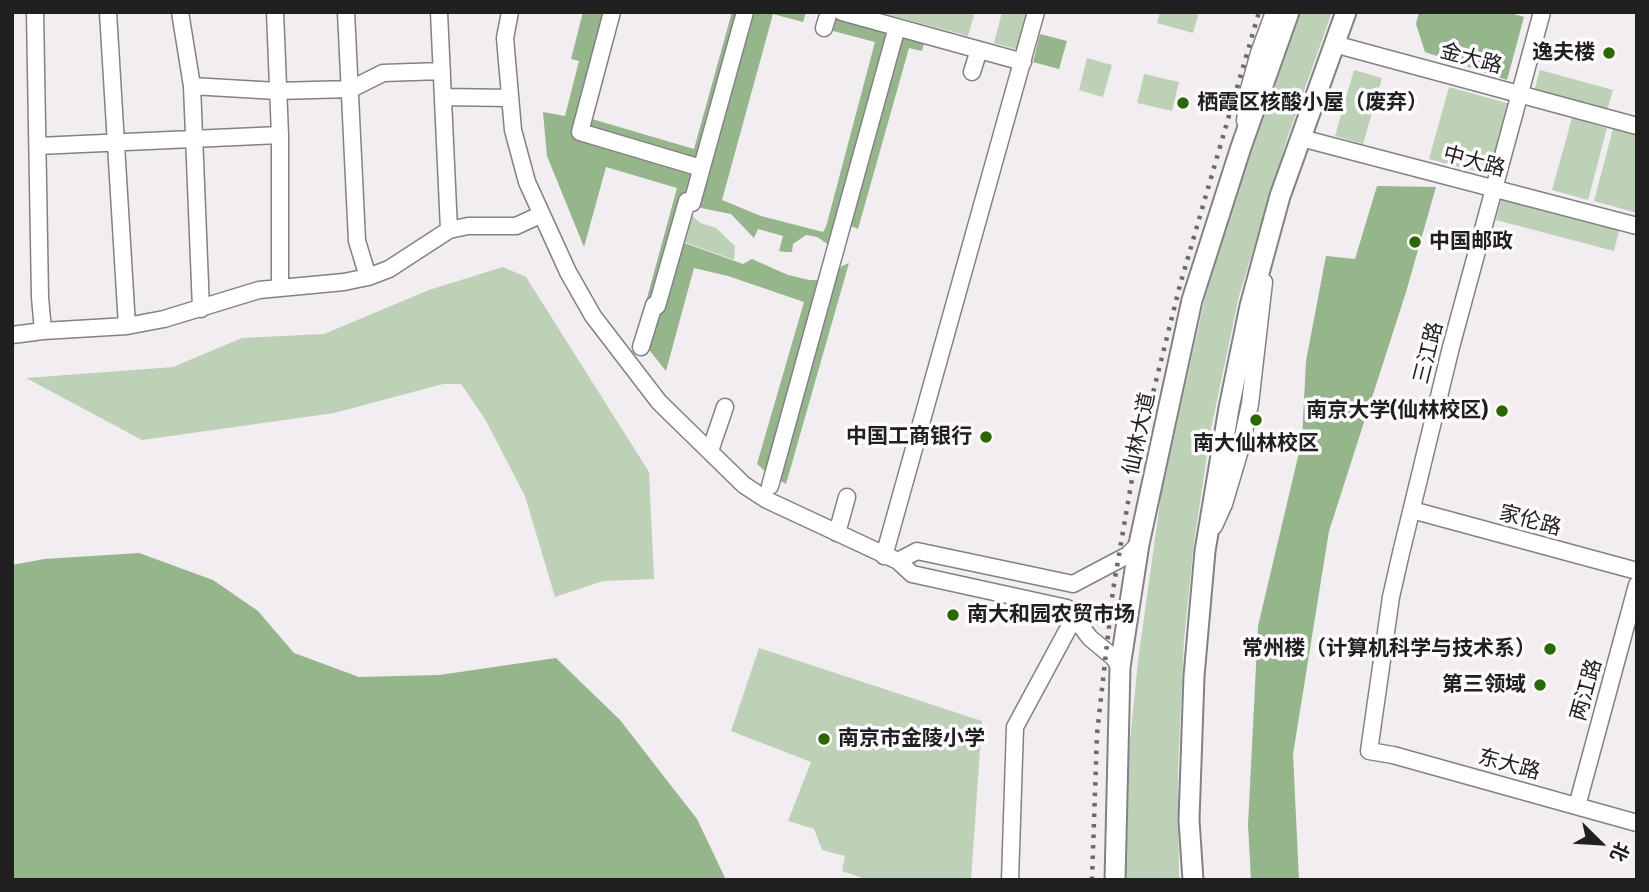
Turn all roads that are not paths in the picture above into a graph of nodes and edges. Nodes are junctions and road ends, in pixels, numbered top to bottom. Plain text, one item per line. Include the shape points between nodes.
1 (35, 12) edge
2 (108, 12) edge
3 (180, 12) edge
4 (275, 12) edge
5 (346, 12) edge
6 (439, 12) edge
7 (510, 12) edge
8 (612, 12) edge
9 (745, 12) edge
10 (842, 12) edge
11 (1036, 12) edge
12 (1274, 12) edge
13 (1289, 12) edge
14 (1346, 12) edge
15 (1542, 12) edge
16 (897, 27) junction
17 (1334, 44) junction
18 (979, 50) junction
19 (1023, 62) junction
20 (442, 71) junction
21 (972, 72) dead end
22 (192, 86) junction
23 (351, 89) junction
24 (278, 91) junction
25 (1520, 94) junction
26 (443, 97) junction
27 (510, 98) junction
28 (1637, 126) edge
29 (280, 135) junction
30 (1301, 138) junction
31 (194, 139) junction
32 (117, 143) junction
33 (38, 146) junction
34 (1241, 147) junction
35 (701, 168) junction
36 (1494, 189) junction
37 (540, 215) junction
38 (1637, 226) edge
39 (449, 230) junction
40 (368, 277) junction
41 (280, 288) junction
42 (201, 309) junction
43 (127, 326) junction
44 (43, 331) junction
45 (12, 335) edge
46 (641, 347) dead end
47 (725, 407) dead end
48 (710, 451) junction
49 (770, 486) dead end
50 (847, 497) dead end
51 (1412, 510) junction
52 (837, 533) junction
53 (1139, 544) junction
54 (891, 558) junction
55 (1637, 572) edge
56 (1637, 585) edge
57 (1075, 617) junction
58 (1120, 667) junction
59 (1369, 751) joint
60 (1577, 806) junction
61 (1637, 823) edge
62 (1010, 880) edge
63 (1115, 880) edge
64 (1193, 880) edge

1 - 33 street
2 - 32 street
3 - 22 street
4 - 24 street
5 - 23 street
6 - 20 street
7 - 27 street via 505,38
8 - 35 street via 580,132
9 - 35 street
10 - 16 street
11 - 19 street
12 - 34 street via 1249,89
13 - 34 main road, 仙林大道
14 - 17 main road
15 - 25 street, 三江路
16 - 18 street
16 - 49 street
17 - 25 street, 金大路
17 - 30 main road
18 - 19 street
18 - 21 street
19 - 54 street
20 - 23 street via 383,73
20 - 26 street
22 - 24 street
22 - 31 street
23 - 24 street
23 - 40 street via 357,241
24 - 29 street
25 - 28 street, 金大路
25 - 36 street, 三江路
26 - 27 street
26 - 39 street
27 - 37 street via 520,159
29 - 31 street
29 - 41 street
30 - 36 street, 中大路
30 - 64 main road via 1250,306 1205,548 1194,676 1189,820
31 - 32 street
31 - 42 street
32 - 33 street
32 - 43 street
33 - 44 street
34 - 53 main road, 仙林大道 via 1192,300
35 - 46 street
36 - 38 street, 中大路
36 - 51 street, 三江路
37 - 39 street via 516,226
37 - 48 street via 593,316 659,402
39 - 40 street via 389,269
40 - 41 street
41 - 42 street via 237,295
42 - 43 street
43 - 44 street
44 - 45 street
47 - 48 street
48 - 52 street via 744,485 767,500
50 - 52 street
51 - 55 street, 家伦路
51 - 59 street, 三江路 via 1391,597
52 - 54 street
53 - 54 street via 1128,555 1073,584 916,551
53 - 58 main road, 仙林大道
54 - 57 street via 912,574 1066,608
56 - 60 street, 两江路
57 - 58 street
57 - 62 street via 1015,727
58 - 63 main road, 仙林大道
59 - 60 street, 东大路
60 - 61 street, 东大路

